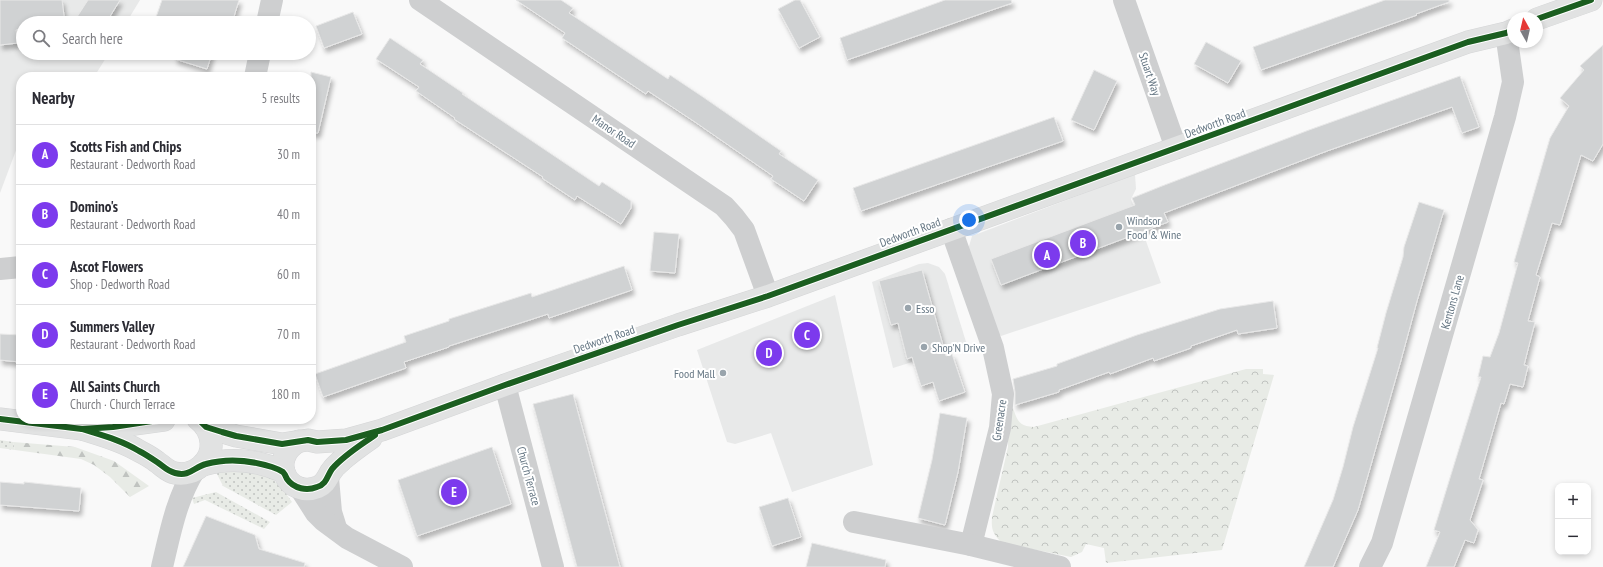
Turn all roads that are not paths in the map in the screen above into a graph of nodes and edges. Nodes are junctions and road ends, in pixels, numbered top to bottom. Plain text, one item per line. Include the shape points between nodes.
1 (272, 0) edge
2 (420, 0) edge
3 (1124, 0) edge
4 (1591, 0) edge
5 (269, 16) edge
6 (1543, 17) edge
7 (1507, 33) edge
8 (1511, 48) edge
9 (259, 60) edge
10 (256, 72) edge
11 (1176, 148) junction
12 (951, 229) junction
13 (16, 268) edge
14 (0, 269) edge
15 (768, 296) junction
16 (505, 385) junction
17 (0, 419) edge
18 (16, 421) edge
19 (41, 424) edge
20 (128, 424) edge
21 (159, 424) edge
22 (203, 424) edge
23 (205, 424) edge
24 (82, 429) junction
25 (382, 430) junction
26 (308, 441) junction
27 (162, 466) junction
28 (199, 468) junction
29 (284, 472) junction
30 (330, 474) junction
31 (300, 488) junction
32 (174, 517) junction
33 (854, 522) dead end
34 (336, 528) junction
35 (971, 545) junction
36 (162, 567) edge
37 (402, 567) edge
38 (553, 567) edge
39 (1060, 567) edge
40 (1370, 567) edge

1 - 5 street
2 - 15 street, Manor Road via 724,206 744,230
3 - 11 street, Stuart Way
4 - 6 main road
7 - 11 main road, Dedworth Road via 1468,42
8 - 40 street, Kentons Lane via 1513,82 1505,117 1382,543
9 - 10 street
11 - 12 main road, Dedworth Road
12 - 15 main road, Dedworth Road
12 - 35 street, Greenacre via 993,348 1003,394 1000,428
13 - 14 street
15 - 16 main road, Dedworth Road
16 - 25 main road, Dedworth Road
16 - 38 street, Church Terrace
17 - 18 main road
19 - 24 main road
20 - 24 main road
21 - 27 main road via 154,430 151,440 153,453
22 - 28 main road, Dedworth Road via 210,437 211,446 209,456
23 - 26 main road, Dedworth Road via 236,436 282,444
24 - 27 main road via 138,450
25 - 26 main road, Dedworth Road via 346,440
25 - 30 main road, Dedworth Road via 350,452
26 - 29 main road via 291,446 286,452 282,464
26 - 30 main road via 324,446 329,452 332,460
27 - 28 main road via 175,473 186,474
27 - 32 street via 174,494
28 - 29 main road via 220,460 246,461
28 - 32 street via 181,496
29 - 31 main road via 288,480
30 - 31 main road, Dedworth Road via 323,484 317,487
30 - 34 street via 331,512
31 - 34 street via 316,513
32 - 36 street
33 - 35 street
34 - 37 street via 347,538
35 - 39 street

